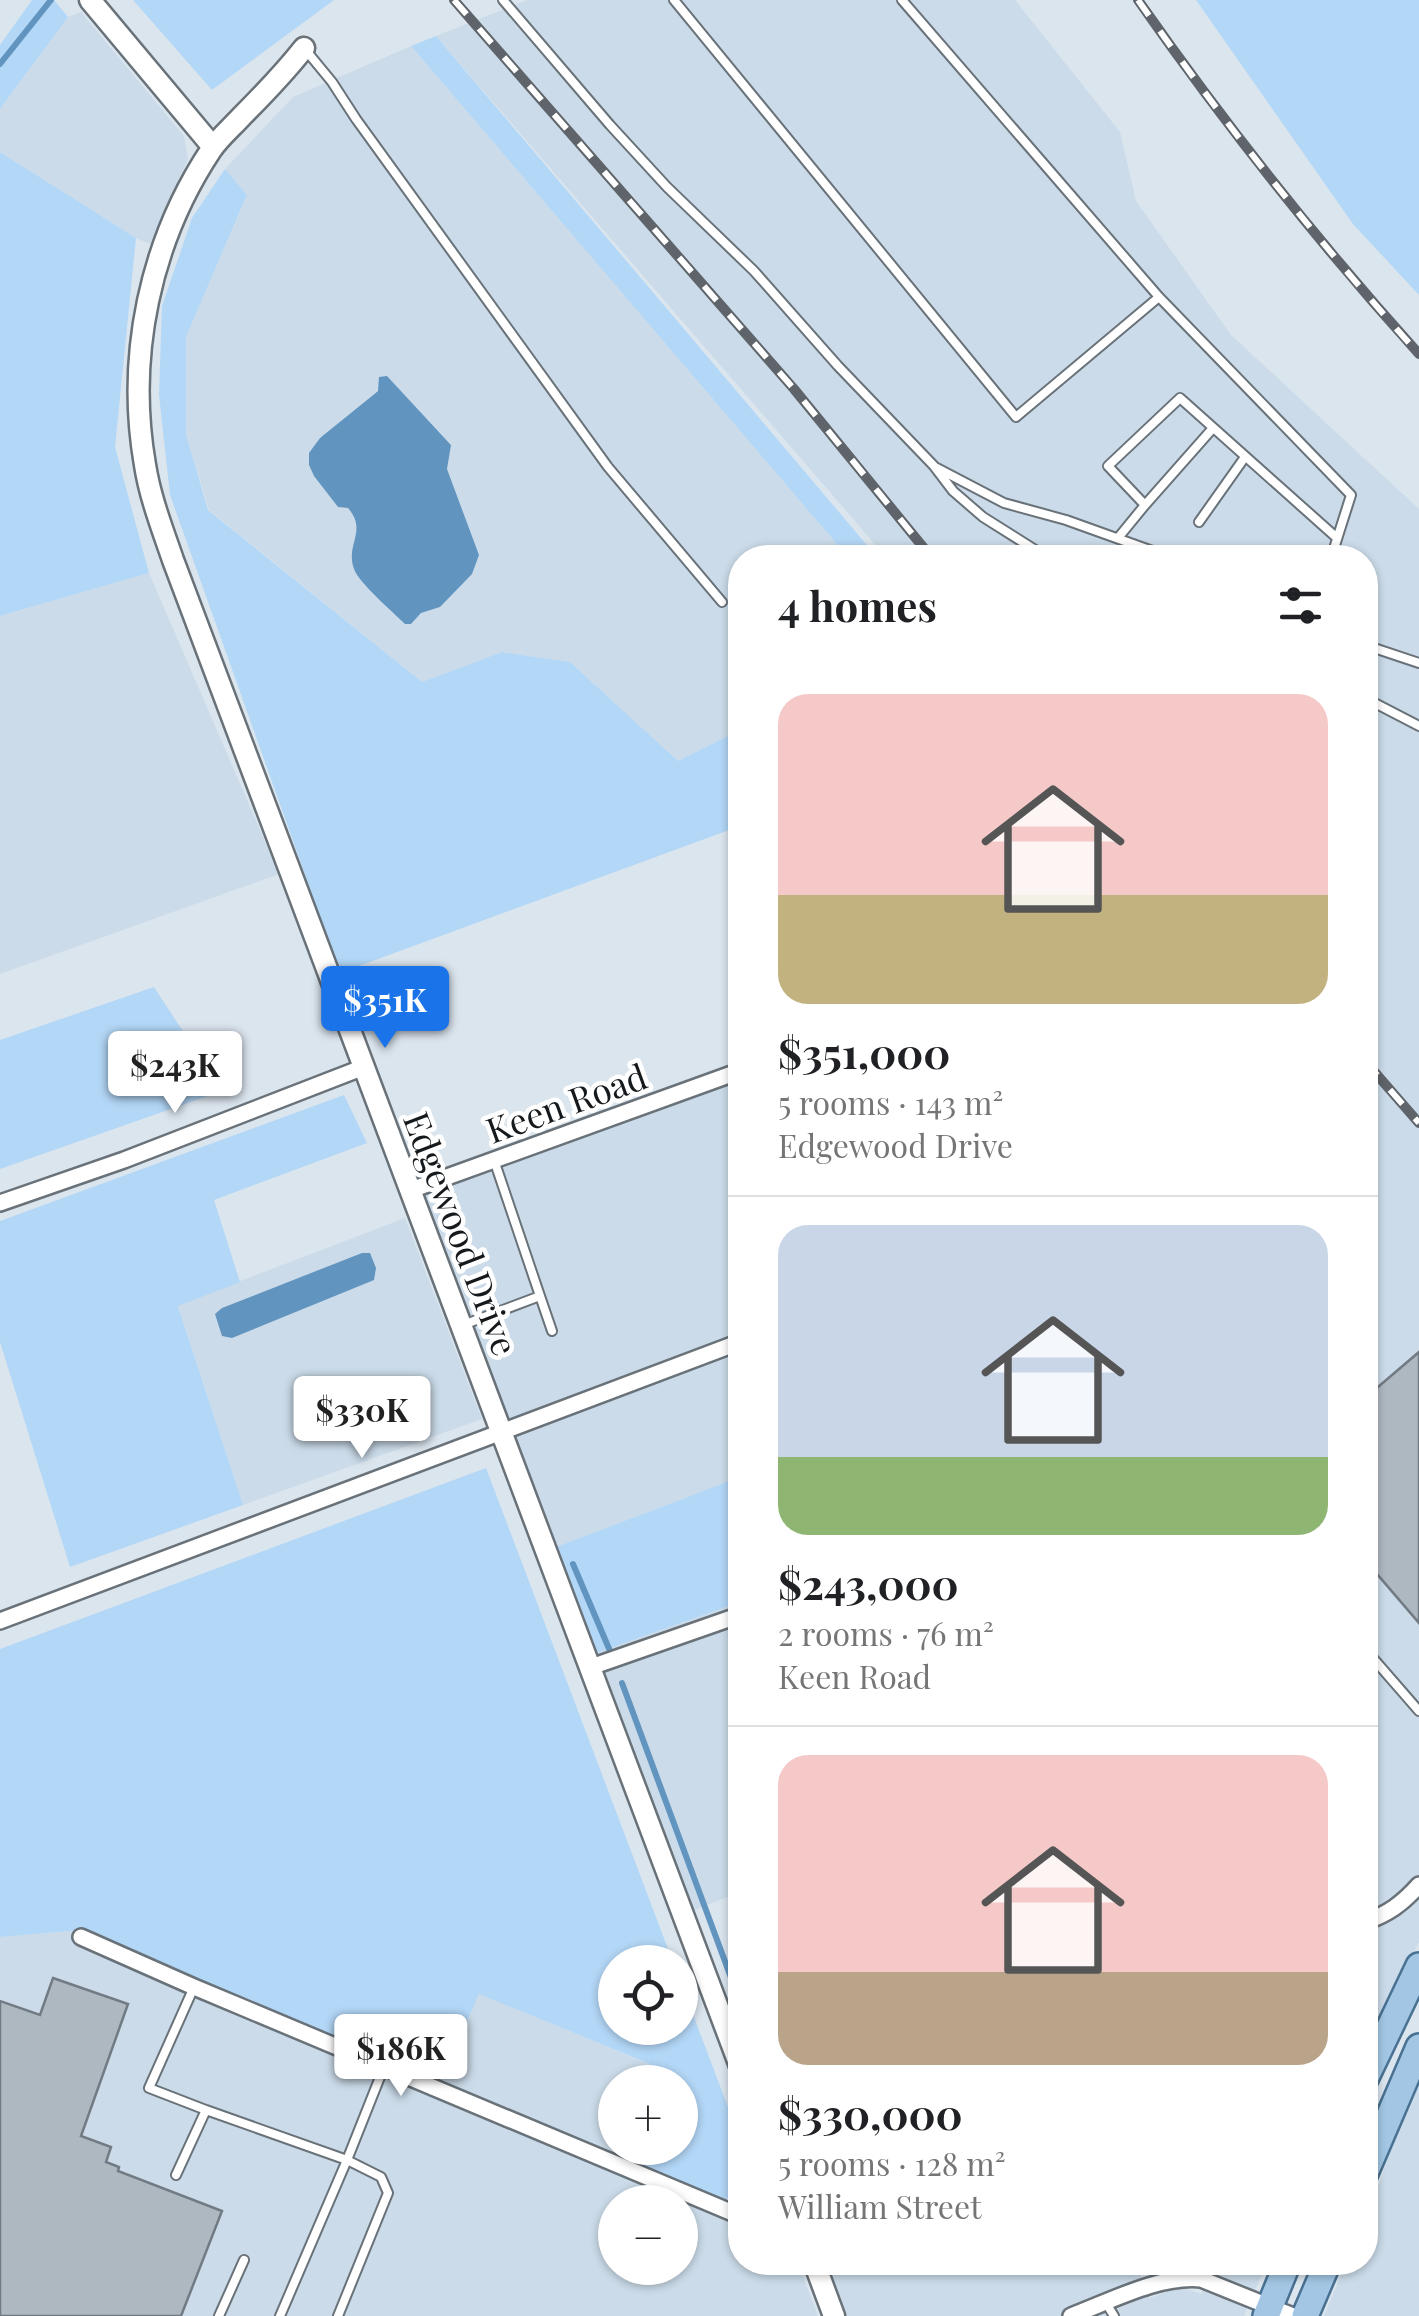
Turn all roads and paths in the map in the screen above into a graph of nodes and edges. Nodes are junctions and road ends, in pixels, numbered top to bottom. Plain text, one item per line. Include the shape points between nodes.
1 (90, 0) edge
2 (502, 0) edge
3 (674, 0) edge
4 (902, 0) edge
5 (304, 48) joint
6 (213, 147) junction
7 (1159, 297) junction
8 (1214, 428) junction
9 (1246, 457) junction
10 (934, 466) junction
11 (1145, 505) junction
12 (1198, 522) dead end
13 (1118, 538) junction
14 (1337, 538) junction
15 (1028, 545) edge
16 (1137, 545) edge
17 (1335, 545) edge
18 (722, 602) dead end
19 (1378, 649) edge
20 (1419, 663) edge
21 (1378, 705) edge
22 (1419, 726) edge
23 (364, 1066) junction
24 (728, 1076) edge
25 (494, 1160) junction
26 (412, 1190) junction
27 (0, 1203) edge
28 (540, 1296) junction
29 (462, 1326) junction
30 (552, 1332) dead end
31 (728, 1347) edge
32 (502, 1433) junction
33 (728, 1619) edge
34 (0, 1621) edge
35 (1378, 1664) edge
36 (592, 1667) junction
37 (1419, 1711) edge
38 (1419, 1886) edge
39 (1378, 1917) edge
40 (81, 1937) dead end
41 (1419, 1966) edge
42 (194, 1987) junction
43 (728, 2034) edge
44 (1419, 2047) edge
45 (1378, 2052) edge
46 (384, 2067) junction
47 (206, 2110) junction
48 (1378, 2143) edge
49 (347, 2160) junction
50 (176, 2175) dead end
51 (728, 2211) edge
52 (244, 2260) dead end
53 (819, 2275) edge
54 (1285, 2275) edge
55 (1322, 2275) edge
56 (1110, 2309) edge
57 (1277, 2313) edge
58 (219, 2316) edge
59 (280, 2316) edge
60 (338, 2316) edge
61 (834, 2316) edge
62 (1071, 2316) edge
63 (1305, 2316) edge

1 - 6 street
2 - 10 lane via 667,187
3 - 7 lane via 1016,416
4 - 7 lane
5 - 6 street, Edgewood Drive
5 - 18 lane via 608,467
6 - 23 street, Edgewood Drive via 177,210 146,308 138,414 145,465 167,542
7 - 14 lane via 1351,495
8 - 9 lane
8 - 11 lane
8 - 11 lane via 1180,398 1108,466
9 - 12 lane
9 - 14 lane
10 - 13 lane via 1004,503
10 - 15 lane via 984,517
11 - 13 lane
13 - 16 lane
14 - 17 lane
19 - 20 lane
21 - 22 lane
23 - 26 street, Edgewood Drive
23 - 27 street
24 - 25 street, Keen Road
25 - 26 street, Keen Road
25 - 28 lane
26 - 29 street, Edgewood Drive
28 - 29 lane
28 - 30 lane
29 - 32 street, Edgewood Drive
31 - 32 street
32 - 34 street
32 - 36 street, Edgewood Drive
33 - 36 street
35 - 37 lane
36 - 43 street, Edgewood Drive
38 - 39 street
40 - 42 street
41 - 45 main road
42 - 46 street
42 - 47 lane via 150,2088
44 - 48 main road
46 - 49 lane
46 - 51 street
47 - 49 lane
47 - 50 lane
49 - 59 lane
49 - 60 lane via 381,2177 388,2193
52 - 58 lane
53 - 61 street
54 - 57 main road
55 - 63 main road
56 - 57 street via 1167,2280 1185,2278
56 - 62 street

